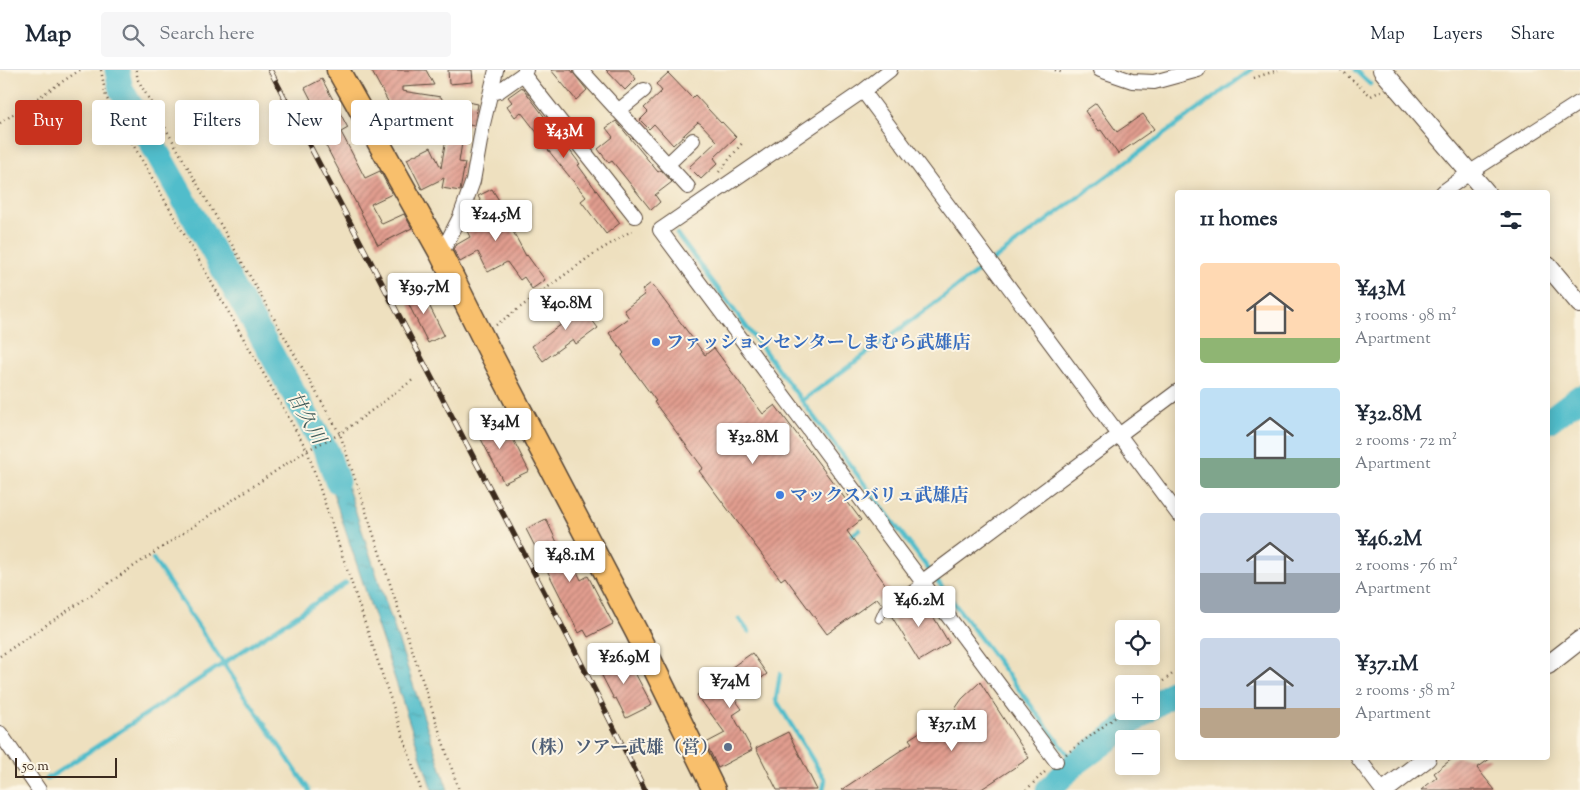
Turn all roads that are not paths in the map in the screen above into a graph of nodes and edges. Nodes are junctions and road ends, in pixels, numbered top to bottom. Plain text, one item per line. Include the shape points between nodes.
1 (338, 70) edge
2 (496, 70) edge
3 (581, 70) edge
4 (890, 70) edge
5 (1100, 70) edge
6 (1198, 70) edge
7 (1382, 70) edge
8 (525, 72) edge
9 (644, 90) dead end
10 (863, 91) junction
11 (491, 92) junction
12 (1580, 102) edge
13 (618, 111) junction
14 (693, 140) dead end
15 (668, 164) junction
16 (1469, 173) junction
17 (688, 187) dead end
18 (1446, 190) edge
19 (1484, 190) edge
20 (635, 216) dead end
21 (440, 254) junction
22 (1550, 268) edge
23 (1580, 304) edge
24 (1175, 393) edge
25 (1119, 435) junction
26 (1175, 510) edge
27 (923, 581) junction
28 (879, 619) dead end
29 (1580, 640) edge
30 (1550, 663) edge
31 (0, 732) edge
32 (1360, 760) edge
33 (1424, 760) edge
34 (1056, 762) road end
35 (38, 790) edge
36 (714, 790) edge
37 (1384, 790) edge

1 - 21 main road
2 - 11 street
3 - 13 street
4 - 10 street
5 - 6 street via 1132,81 1154,82
7 - 16 street
8 - 11 street via 500,91
8 - 20 street
9 - 13 street
10 - 25 street
10 - 27 street via 660,230
11 - 21 street via 473,181 460,217
12 - 16 street
13 - 15 street
14 - 15 street
15 - 17 street
16 - 18 street
16 - 19 street
21 - 36 main road via 558,473
22 - 23 street
24 - 25 street
25 - 26 street
25 - 27 street
27 - 28 lane via 883,610
27 - 34 street
29 - 30 street
31 - 35 street
32 - 37 street
33 - 37 street

